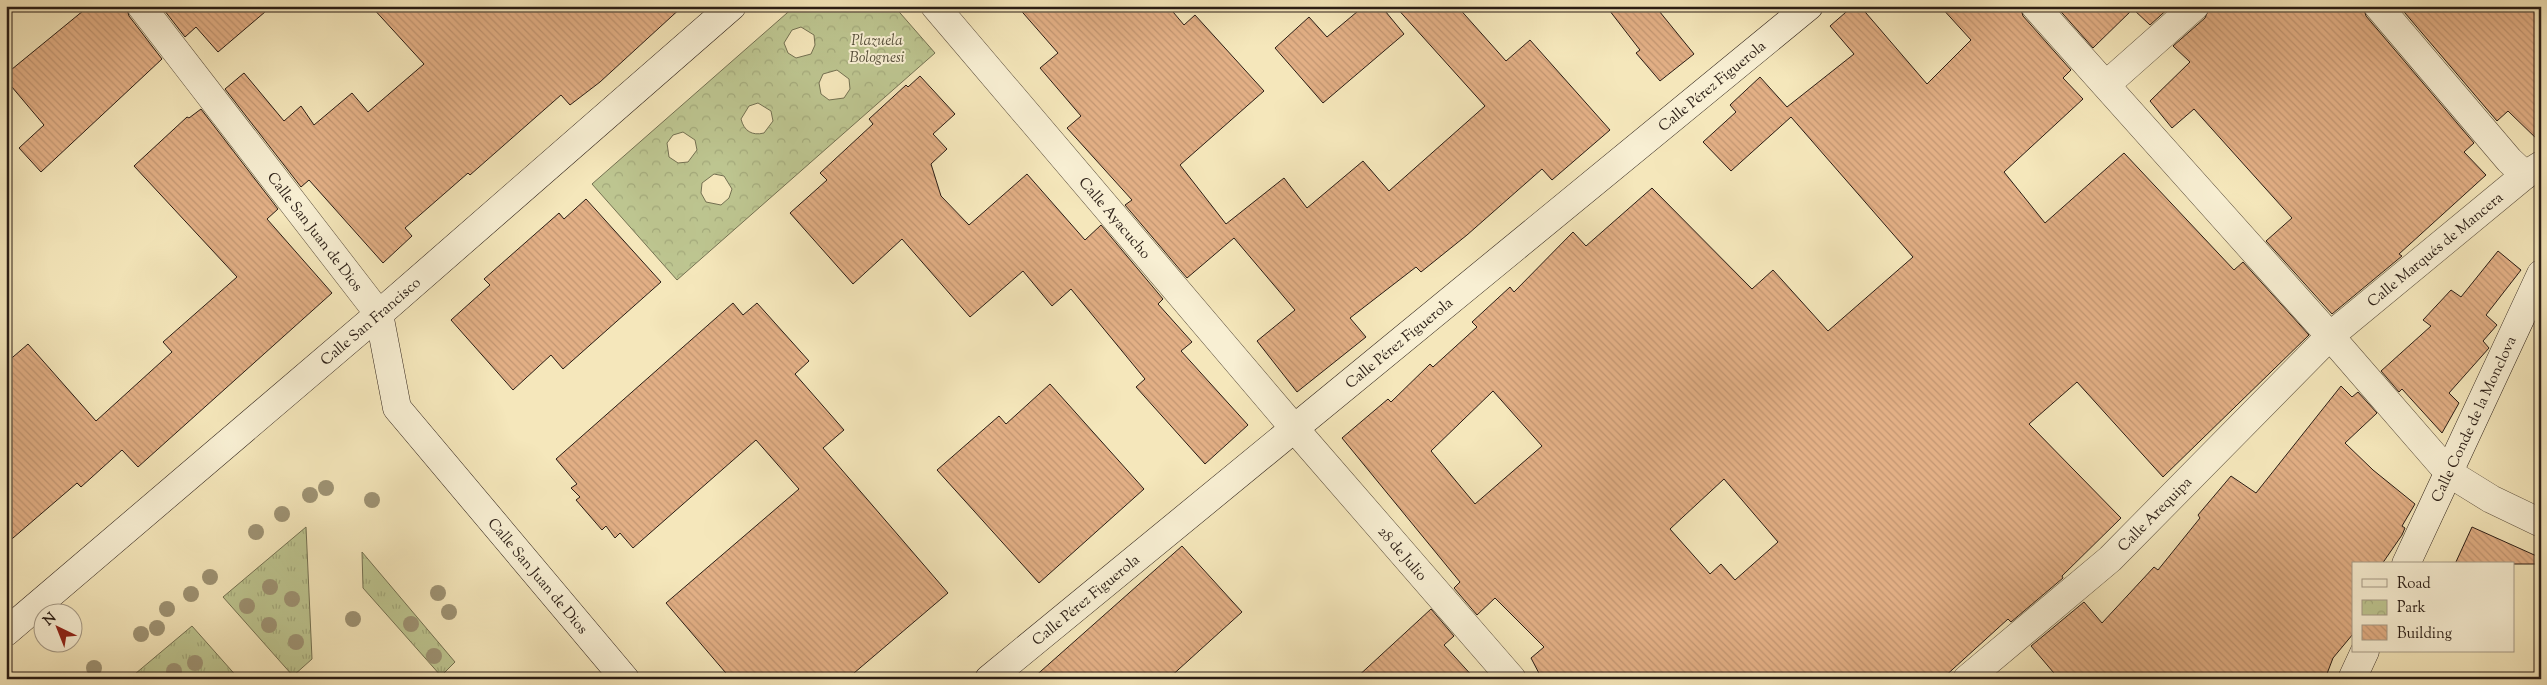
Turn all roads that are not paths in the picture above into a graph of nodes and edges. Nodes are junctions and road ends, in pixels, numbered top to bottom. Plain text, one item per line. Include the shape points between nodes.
1 (141, 6) edge
2 (732, 6) edge
3 (935, 6) edge
4 (1809, 6) edge
5 (2035, 6) edge
6 (2195, 6) edge
7 (2378, 6) edge
8 (2107, 84) junction
9 (2533, 170) edge
10 (2541, 274) edge
11 (380, 314) junction
12 (2330, 336) junction
13 (1294, 428) junction
14 (2448, 473) junction
15 (2541, 523) edge
16 (2407, 562) edge
17 (6, 632) edge
18 (2365, 652) edge
19 (625, 679) edge
20 (989, 679) edge
21 (1512, 679) edge
22 (1967, 679) edge
23 (2352, 679) edge

1 - 11 street, Calle San Juan de Dios
2 - 11 street, Calle San Francisco
3 - 13 street, Calle Ayacucho
4 - 13 street, Calle Pérez Figuerola
5 - 8 street
6 - 8 street
7 - 9 street via 2509,160
8 - 12 street
9 - 12 street, Calle Marqués de Mancera
10 - 14 street, Calle Conde de la Monclova
11 - 17 street, Calle San Francisco
11 - 19 street, Calle San Juan de Dios via 397,408
12 - 14 street
12 - 22 street, Calle Arequipa via 2110,559
13 - 20 street, Calle Pérez Figuerola
13 - 21 street, 28 de Julio
14 - 15 street via 2491,500
14 - 16 street, Calle Conde de la Monclova
18 - 23 street

